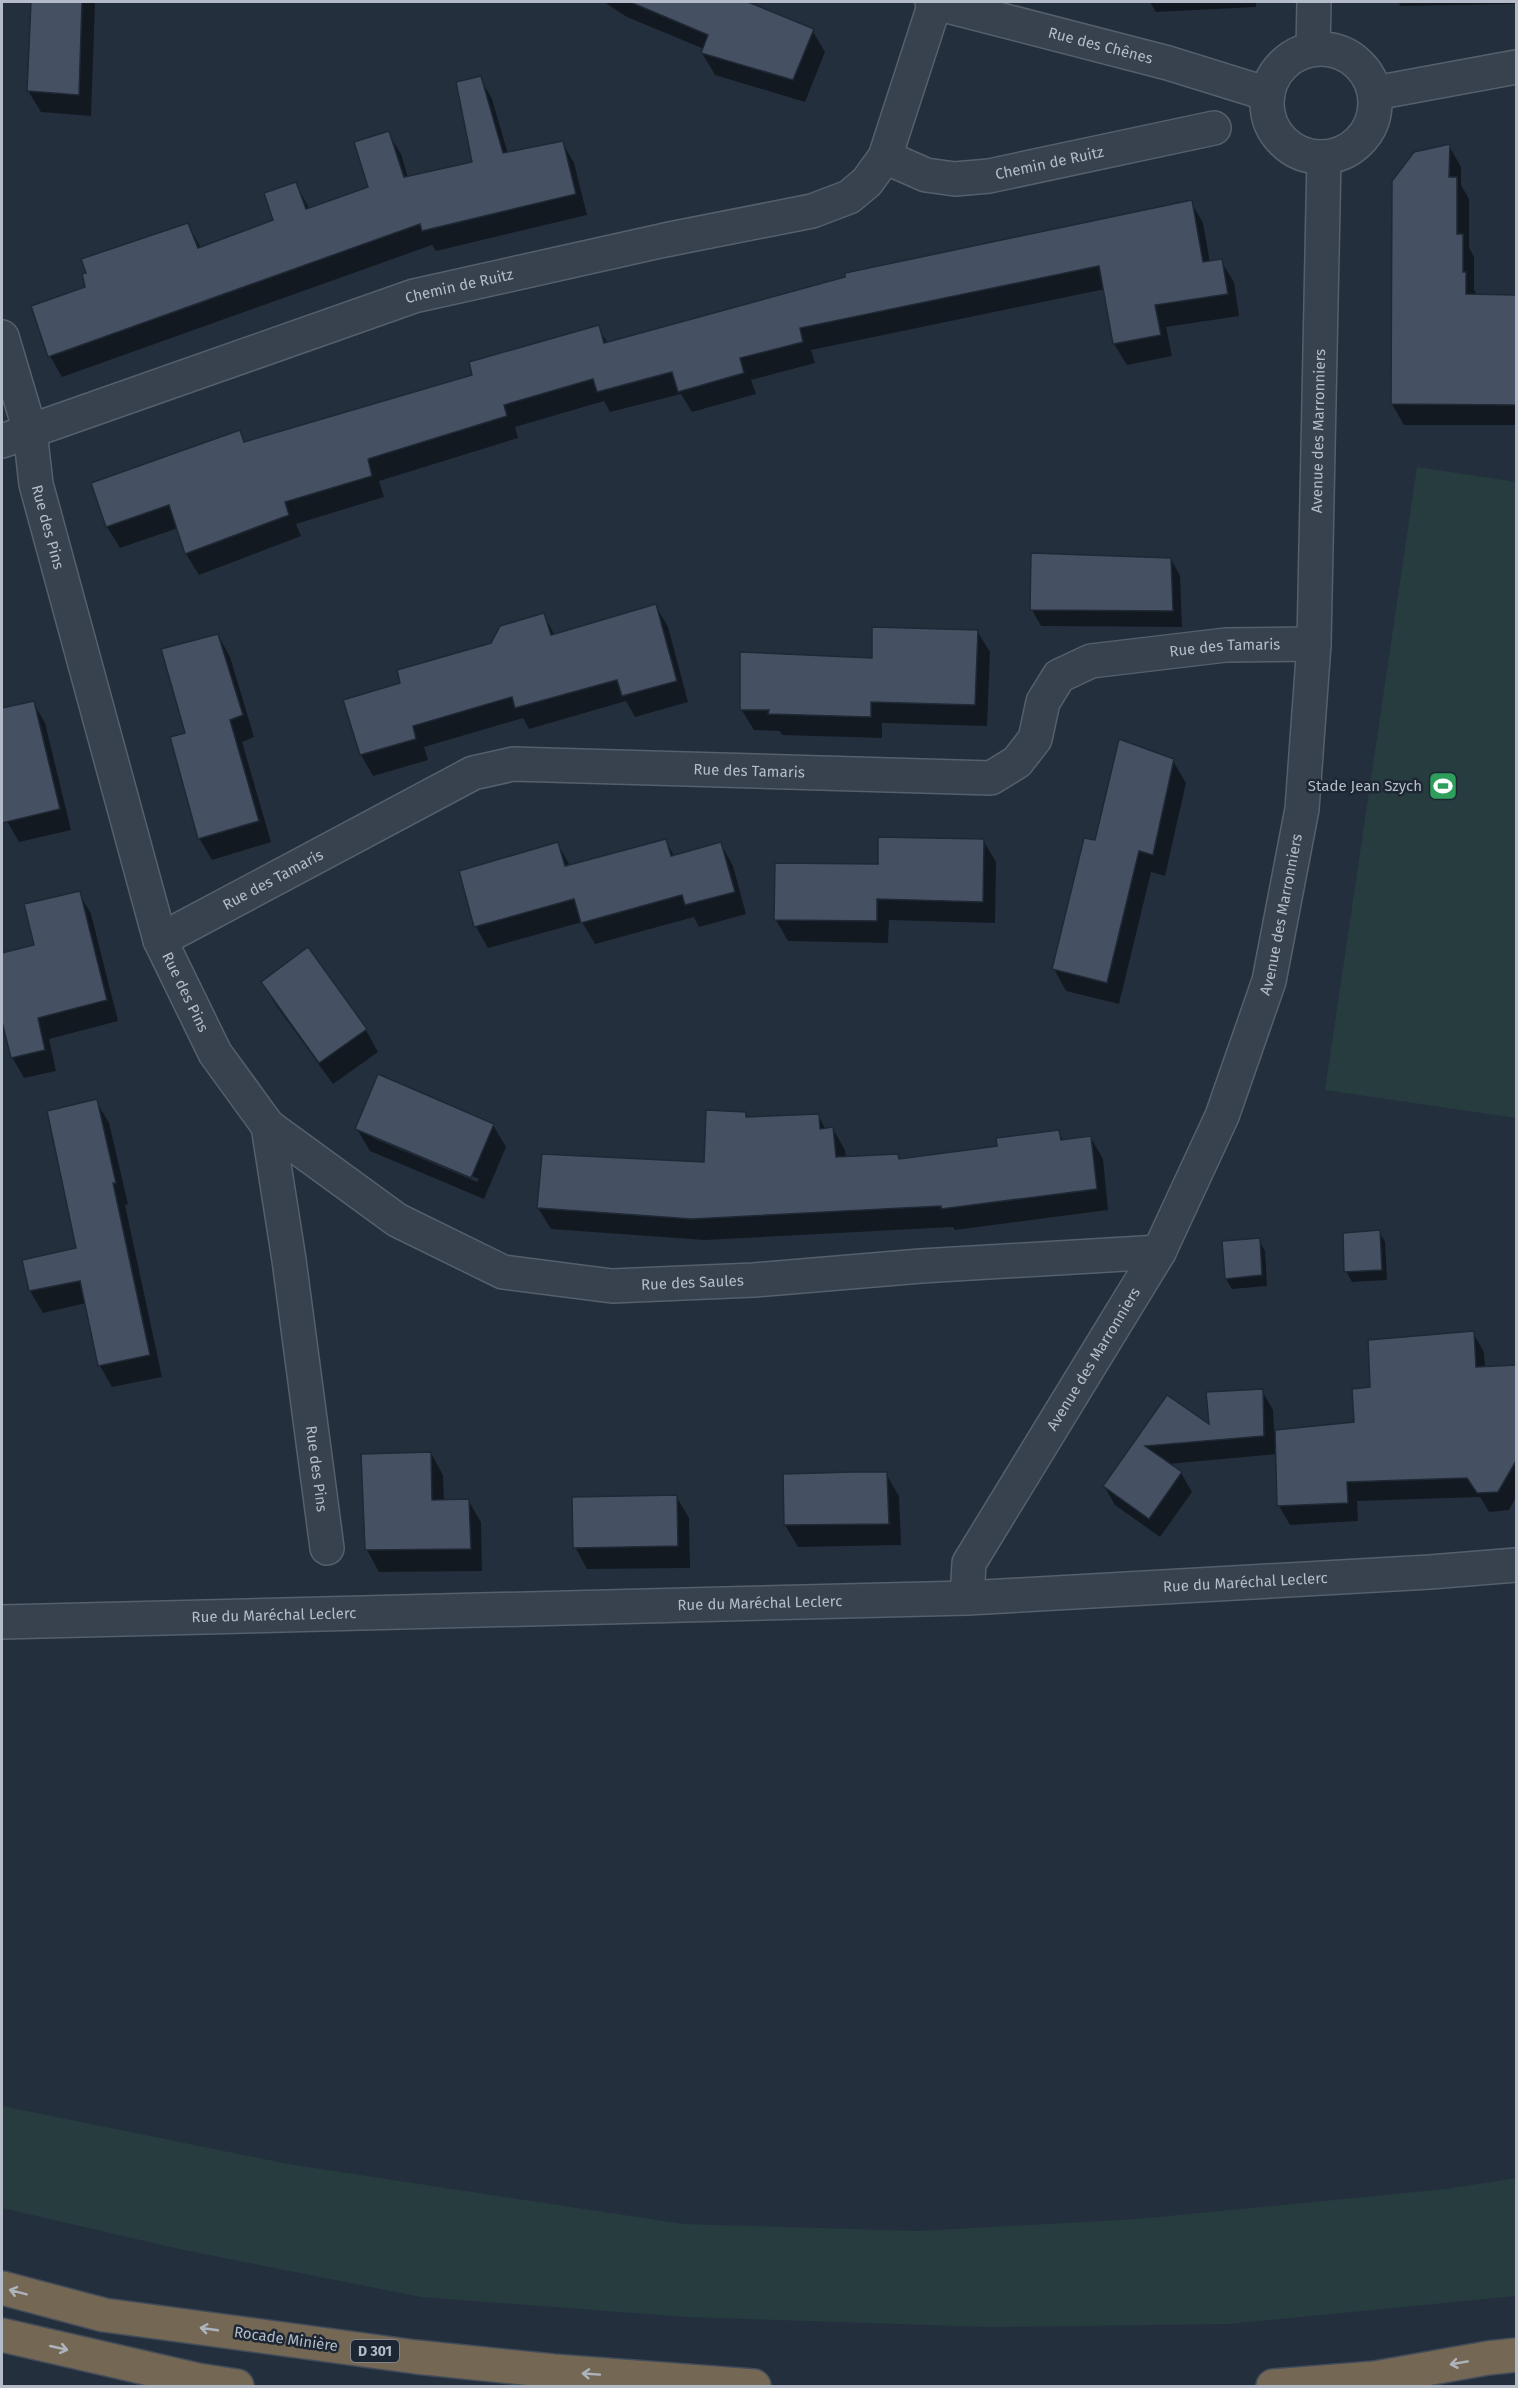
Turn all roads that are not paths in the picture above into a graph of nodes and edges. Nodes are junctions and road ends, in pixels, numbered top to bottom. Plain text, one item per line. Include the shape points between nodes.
1 (933, 2) edge
2 (1314, 2) edge
3 (1313, 49) junction
4 (1516, 67) edge
5 (1375, 93) junction
6 (1268, 94) junction
7 (1214, 128) dead end
8 (885, 157) junction
9 (1324, 157) junction
10 (2, 338) edge
11 (16, 436) edge
12 (1314, 644) junction
13 (160, 940) junction
14 (268, 1126) junction
15 (1159, 1252) junction
16 (327, 1548) dead end
17 (1516, 1565) edge
18 (967, 1598) junction
19 (2, 1622) edge
20 (2, 2288) edge
21 (2, 2335) edge
22 (1516, 2355) edge
23 (237, 2386) edge
24 (754, 2386) edge
25 (1273, 2386) edge

1 - 6 street, Rue des Chênes via 1168,63
1 - 8 street, Chemin de Ruitz
2 - 3 street
3 - 5 street via 1332,49 1350,56 1364,69
3 - 6 street via 1283,64
4 - 5 street
5 - 9 street via 1373,122 1363,138 1349,150
6 - 9 street via 1272,128 1282,141 1296,152
7 - 8 street, Chemin de Ruitz via 955,179 926,175
8 - 11 street, Chemin de Ruitz via 867,182 849,197 812,211 414,296
9 - 12 street, Avenue des Marronniers
10 - 11 street, Rue des Pins
11 - 13 street, Rue des Pins via 36,484
12 - 13 street, Rue des Tamaris via 1226,645 1091,661 1059,676 1043,702 1035,738 1017,762 991,778 513,764 472,773
12 - 15 street, Avenue des Marronniers via 1302,809 1269,981 1222,1116
13 - 14 street, Rue des Pins via 214,1053
14 - 15 street, Rue des Saules via 397,1220 503,1272 612,1286
14 - 16 street, Rue des Pins
15 - 18 street, Avenue des Marronniers via 969,1563
17 - 18 street, Rue du Maréchal Leclerc
18 - 19 street, Rue du Maréchal Leclerc
24 -> 20 highway, Rocade Minière / D 301 via 393,2354 104,2315
21 -> 23 highway
22 -> 25 highway via 1375,2378

